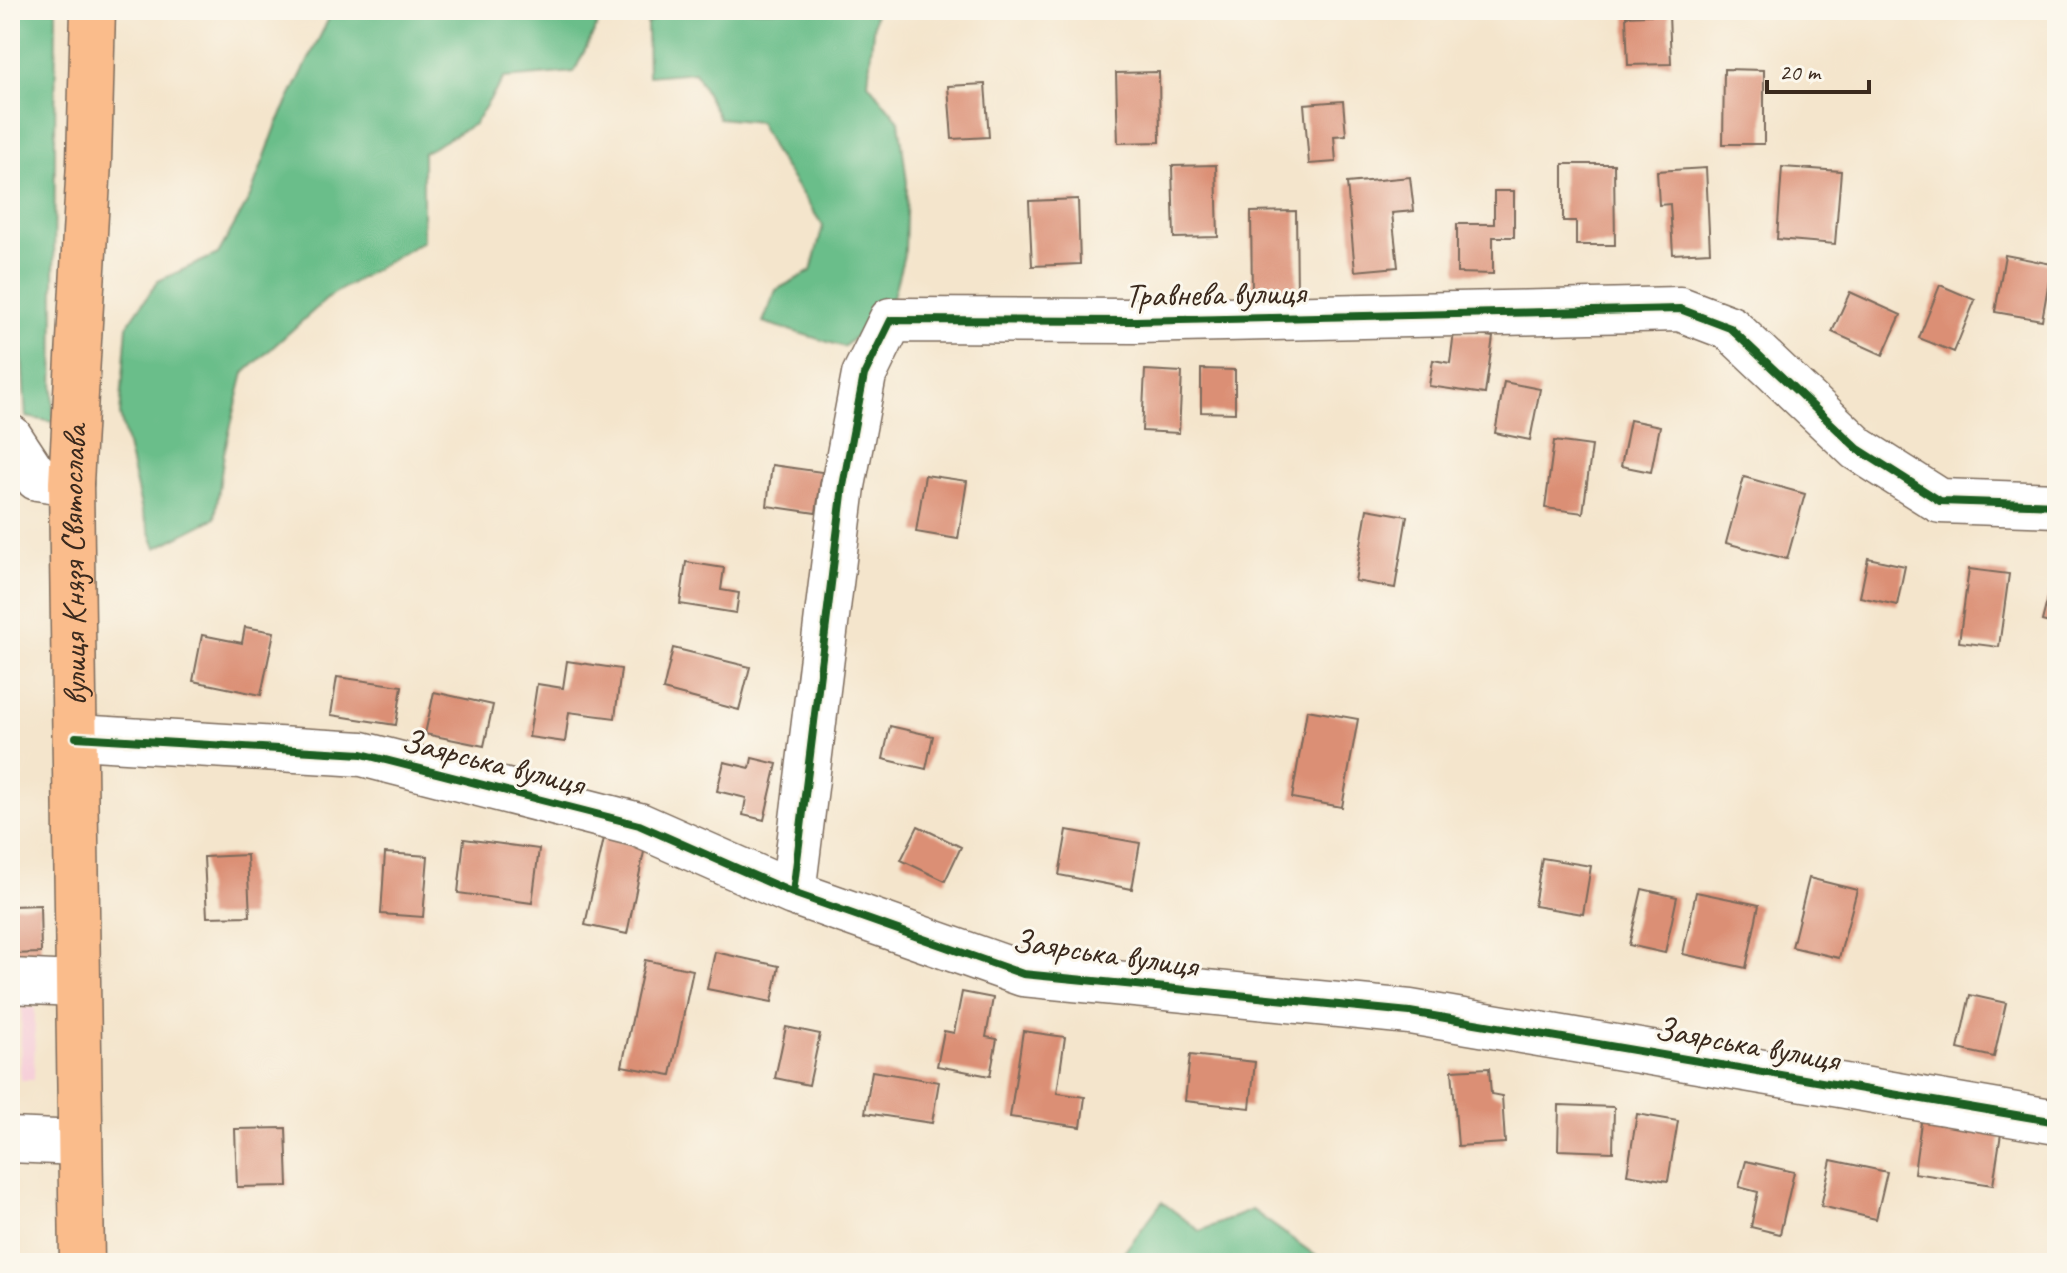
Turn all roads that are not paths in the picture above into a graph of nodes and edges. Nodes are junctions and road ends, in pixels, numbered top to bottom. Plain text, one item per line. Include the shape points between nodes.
1 (93, 10) edge
2 (10, 437) edge
3 (71, 483) junction
4 (2057, 505) edge
5 (76, 737) junction
6 (793, 893) junction
7 (10, 981) edge
8 (75, 984) junction
9 (2057, 1122) edge
10 (10, 1140) edge
11 (79, 1143) junction
12 (82, 1263) edge

1 - 3 main road, вулиця Князя Святослава
2 - 3 street via 37,478
3 - 5 main road, вулиця Князя Святослава
4 - 6 street, Травнева вулиця via 1940,501 1858,449 1730,328 1680,309 1152,321 891,320 864,375 843,486
5 - 6 street, Заярська вулиця via 362,754 639,825
5 - 8 main road, вулиця Князя Святослава
6 - 9 street, Заярська вулиця via 1023,974 1410,1012
7 - 8 street
8 - 11 main road, вулиця Князя Святослава
10 - 11 street
11 - 12 main road, вулиця Князя Святослава

